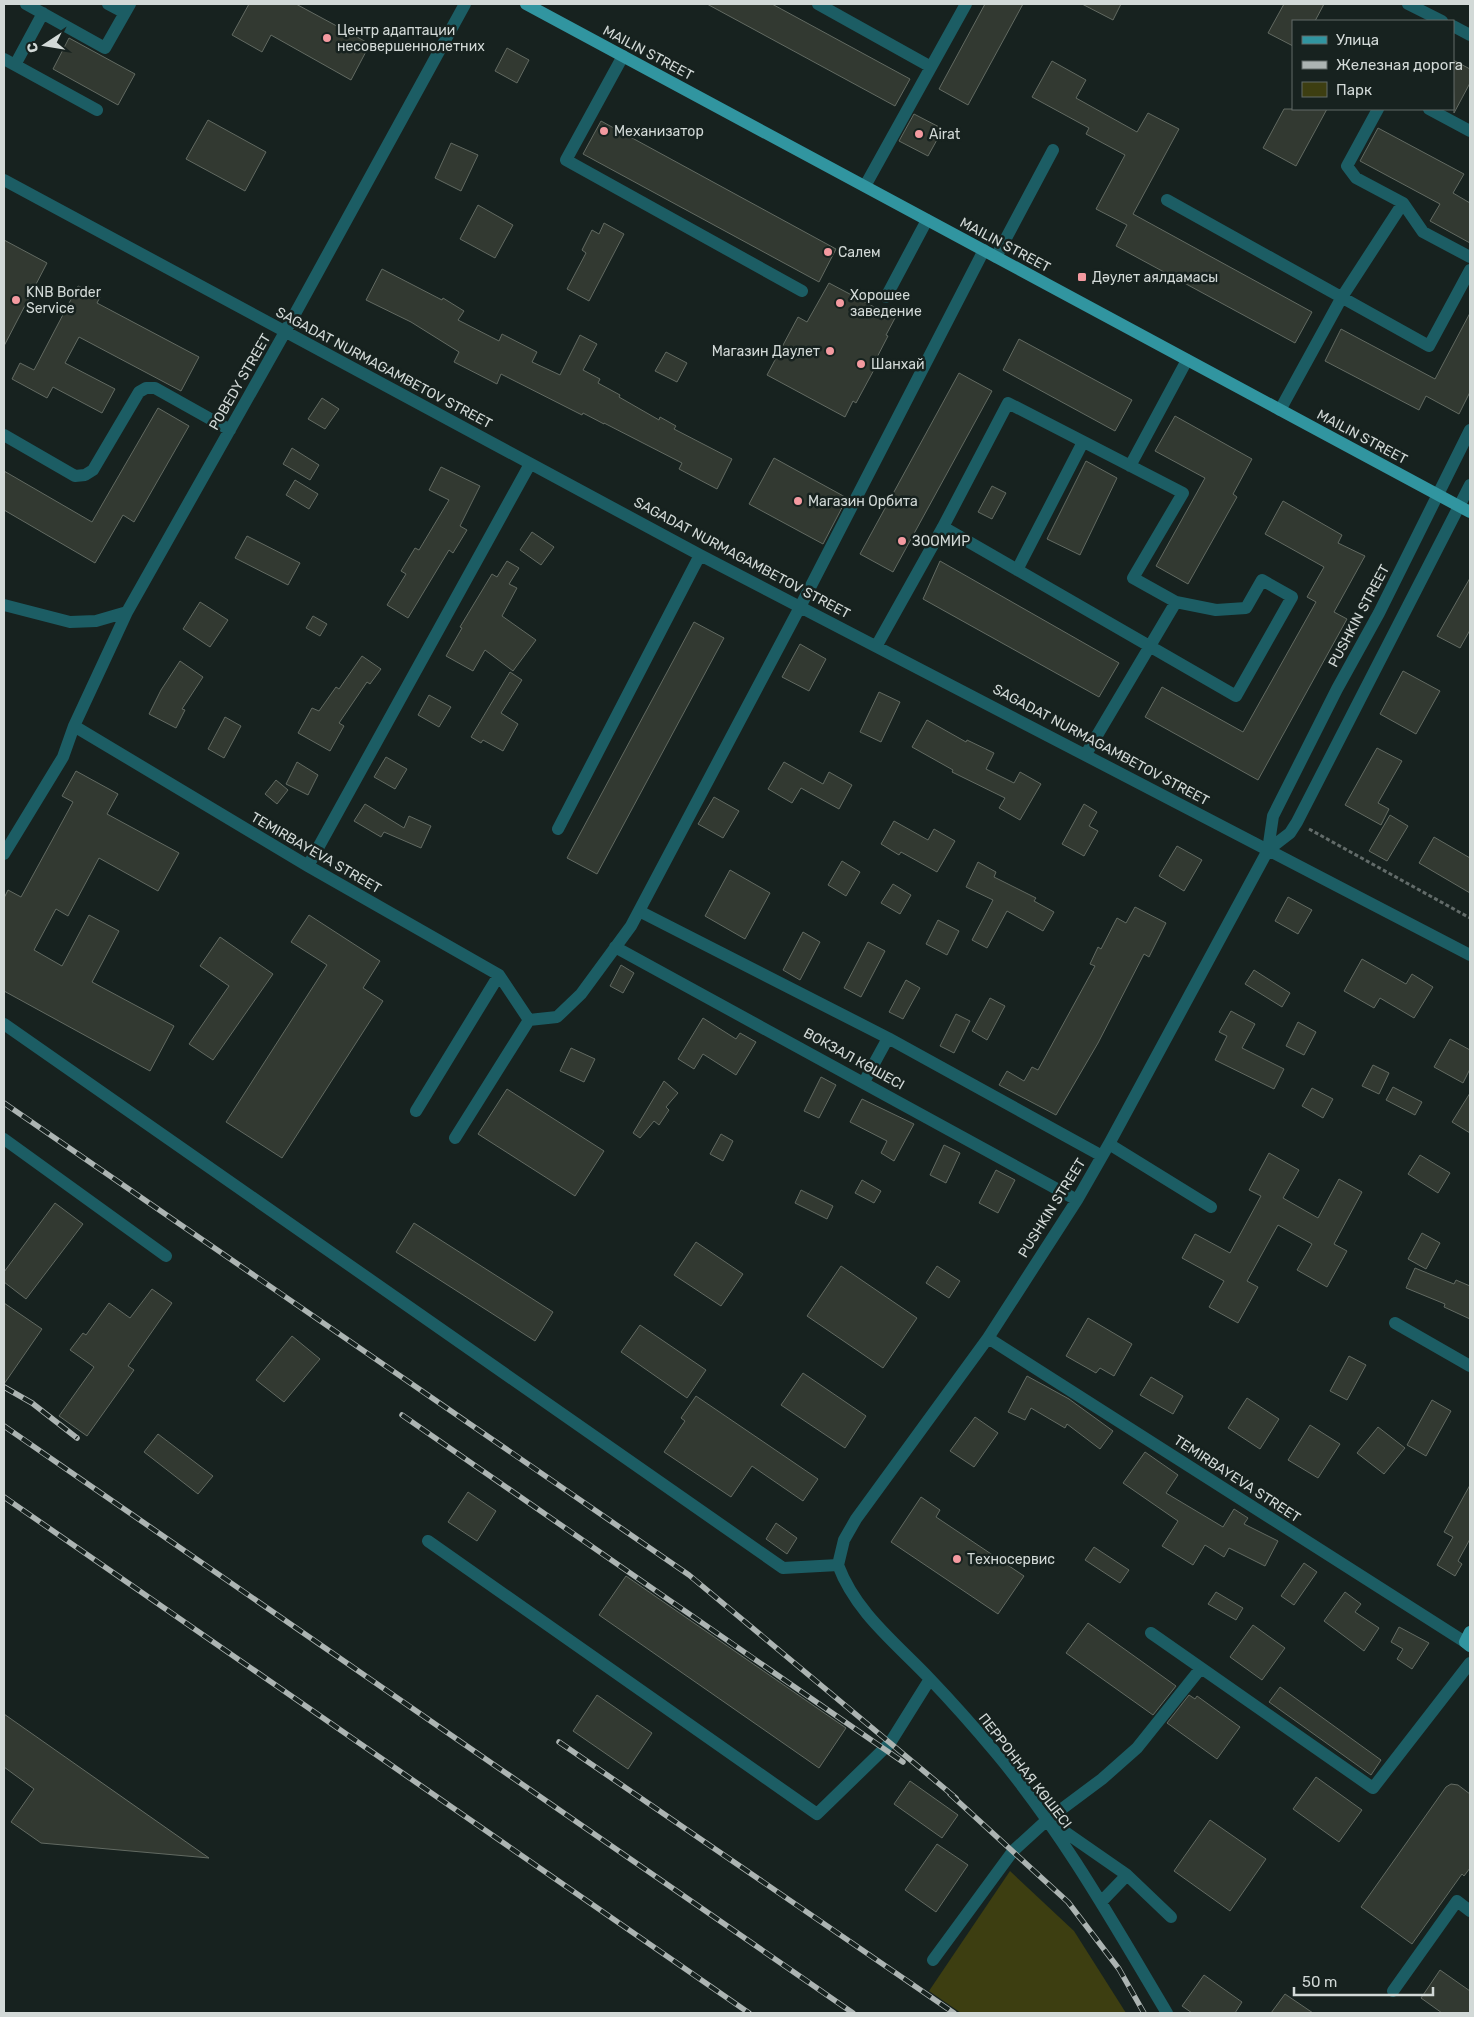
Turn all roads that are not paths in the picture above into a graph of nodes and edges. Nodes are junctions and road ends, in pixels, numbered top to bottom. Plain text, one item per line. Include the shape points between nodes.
1 (26, 4) edge
2 (108, 4) edge
3 (465, 4) edge
4 (526, 4) edge
5 (818, 4) edge
6 (966, 4) edge
7 (1408, 4) edge
8 (127, 8) edge
9 (43, 14) junction
10 (1440, 20) edge
11 (1454, 27) edge
12 (1470, 35) edge
13 (623, 56) junction
14 (4, 59) edge
15 (16, 65) junction
16 (931, 67) junction
17 (97, 110) dead end
18 (1377, 110) edge
19 (1431, 110) edge
20 (1470, 131) edge
21 (1053, 150) dead end
22 (4, 180) edge
23 (865, 186) junction
24 (1167, 200) dead end
25 (1403, 203) junction
26 (927, 220) junction
27 (984, 250) junction
28 (996, 256) junction
29 (1470, 257) edge
30 (1470, 270) edge
31 (802, 291) dead end
32 (886, 296) dead end
33 (1342, 297) junction
34 (285, 332) junction
35 (1187, 360) junction
36 (1280, 410) junction
37 (230, 430) junction
38 (1470, 430) edge
39 (4, 435) edge
40 (1084, 442) junction
41 (530, 464) junction
42 (1130, 466) junction
43 (1470, 485) edge
44 (1437, 494) junction
45 (1465, 510) edge
46 (942, 527) junction
47 (700, 555) junction
48 (1017, 570) junction
49 (1176, 602) junction
50 (4, 605) edge
51 (800, 607) junction
52 (127, 612) junction
53 (1379, 613) junction
54 (1398, 624) junction
55 (877, 645) junction
56 (1151, 647) junction
57 (74, 726) junction
58 (1086, 754) junction
59 (558, 829) dead end
60 (1268, 850) junction
61 (4, 854) edge
62 (308, 866) junction
63 (639, 911) junction
64 (615, 947) junction
65 (1470, 955) edge
66 (499, 975) junction
67 (529, 1020) junction
68 (4, 1024) edge
69 (888, 1038) junction
70 (864, 1082) junction
71 (416, 1111) dead end
72 (455, 1138) dead end
73 (4, 1139) edge
74 (1109, 1144) junction
75 (1102, 1156) junction
76 (1077, 1200) junction
77 (1211, 1207) dead end
78 (166, 1256) dead end
79 (1394, 1323) dead end
80 (988, 1338) junction
81 (1469, 1362) edge
82 (428, 1541) dead end
83 (838, 1565) junction
84 (1151, 1633) dead end
85 (1468, 1640) edge
86 (1470, 1663) edge
87 (1201, 1668) junction
88 (930, 1679) junction
89 (1047, 1820) junction
90 (1127, 1876) junction
91 (1101, 1902) junction
92 (1470, 1911) edge
93 (1171, 1917) dead end
94 (934, 1960) dead end
95 (1393, 1991) dead end
96 (1167, 2013) edge

1 - 9 street
2 - 8 street
3 - 34 street, POBEDY STREET
4 - 13 main road, MAILIN STREET
5 - 16 street
6 - 16 street
7 - 10 street
8 - 9 street via 105,48
9 - 15 street
11 - 12 street
13 - 23 main road, MAILIN STREET
13 - 31 street via 566,160
14 - 15 street
15 - 17 street
16 - 23 street
18 - 25 street via 1347,166 1356,178
19 - 20 street
21 - 28 street
22 - 34 street, SAGADAT NURMAGAMBETOV STREET
23 - 26 main road, MAILIN STREET
24 - 33 street
25 - 29 street via 1423,232
25 - 33 street
26 - 27 main road, MAILIN STREET
26 - 32 street
27 - 28 main road, MAILIN STREET
27 - 51 street
28 - 35 main road, MAILIN STREET
30 - 33 street via 1429,346
33 - 36 street
34 - 37 street, POBEDY STREET
34 - 41 street, SAGADAT NURMAGAMBETOV STREET
35 - 36 main road, MAILIN STREET
35 - 42 street
36 - 44 main road, MAILIN STREET
37 - 39 street via 155,388 146,388 139,392 93,470 84,475 75,476
37 - 52 street, POBEDY STREET
38 - 44 street, PUSHKIN STREET
40 - 42 street
40 - 46 street via 1008,403
40 - 48 street
41 - 47 street, SAGADAT NURMAGAMBETOV STREET
41 - 62 street
42 - 49 street via 1182,493 1133,578
43 - 45 street
44 - 45 main road, MAILIN STREET
44 - 53 street, PUSHKIN STREET
45 - 54 street
46 - 48 street
46 - 55 street
47 - 51 street, SAGADAT NURMAGAMBETOV STREET
47 - 59 street
48 - 56 street
49 - 56 street
49 - 56 street via 1216,610 1246,608 1262,580 1292,596 1236,696
50 - 52 street via 70,622 96,621
51 - 55 street, SAGADAT NURMAGAMBETOV STREET
51 - 63 street
52 - 57 street, POBEDY STREET
53 - 54 street
53 - 60 street, PUSHKIN STREET via 1273,816
54 - 60 street via 1294,828
55 - 58 street, SAGADAT NURMAGAMBETOV STREET
56 - 58 street
57 - 61 street, POBEDY STREET via 63,757
57 - 62 street, TEMIRBAYEVA STREET
58 - 60 street, SAGADAT NURMAGAMBETOV STREET
60 - 65 street, SAGADAT NURMAGAMBETOV STREET
60 - 74 street, PUSHKIN STREET
62 - 66 street, TEMIRBAYEVA STREET
63 - 64 street
63 - 69 street
64 - 67 street via 581,994 557,1017
64 - 70 street, ВОКЗАЛ КӨШЕСІ
66 - 67 street, TEMIRBAYEVA STREET
66 - 71 street
67 - 72 street
68 - 83 street via 783,1568
69 - 70 street
69 - 75 street
70 - 76 street, ВОКЗАЛ КӨШЕСІ
73 - 78 street
74 - 75 street, PUSHKIN STREET
74 - 77 street
75 - 76 street, PUSHKIN STREET
76 - 80 street, PUSHKIN STREET
79 - 81 street
80 - 83 street, PUSHKIN STREET via 856,1519 844,1540
80 - 85 street, TEMIRBAYEVA STREET
82 - 88 street via 817,1814 890,1743
83 - 88 street, ПЕРРОННАЯ КӨШЕСІ via 853,1596 871,1619
84 - 87 street
86 - 87 street via 1373,1788
87 - 89 street via 1137,1748
88 - 89 street, ПЕРРОННАЯ КӨШЕСІ via 996,1754
89 - 90 street
89 - 91 street, ПЕРРОННАЯ КӨШЕСІ
89 - 94 street via 1013,1851
90 - 91 street
90 - 93 street
91 - 96 street, ПЕРРОННАЯ КӨШЕСІ
92 - 95 street via 1457,1901

